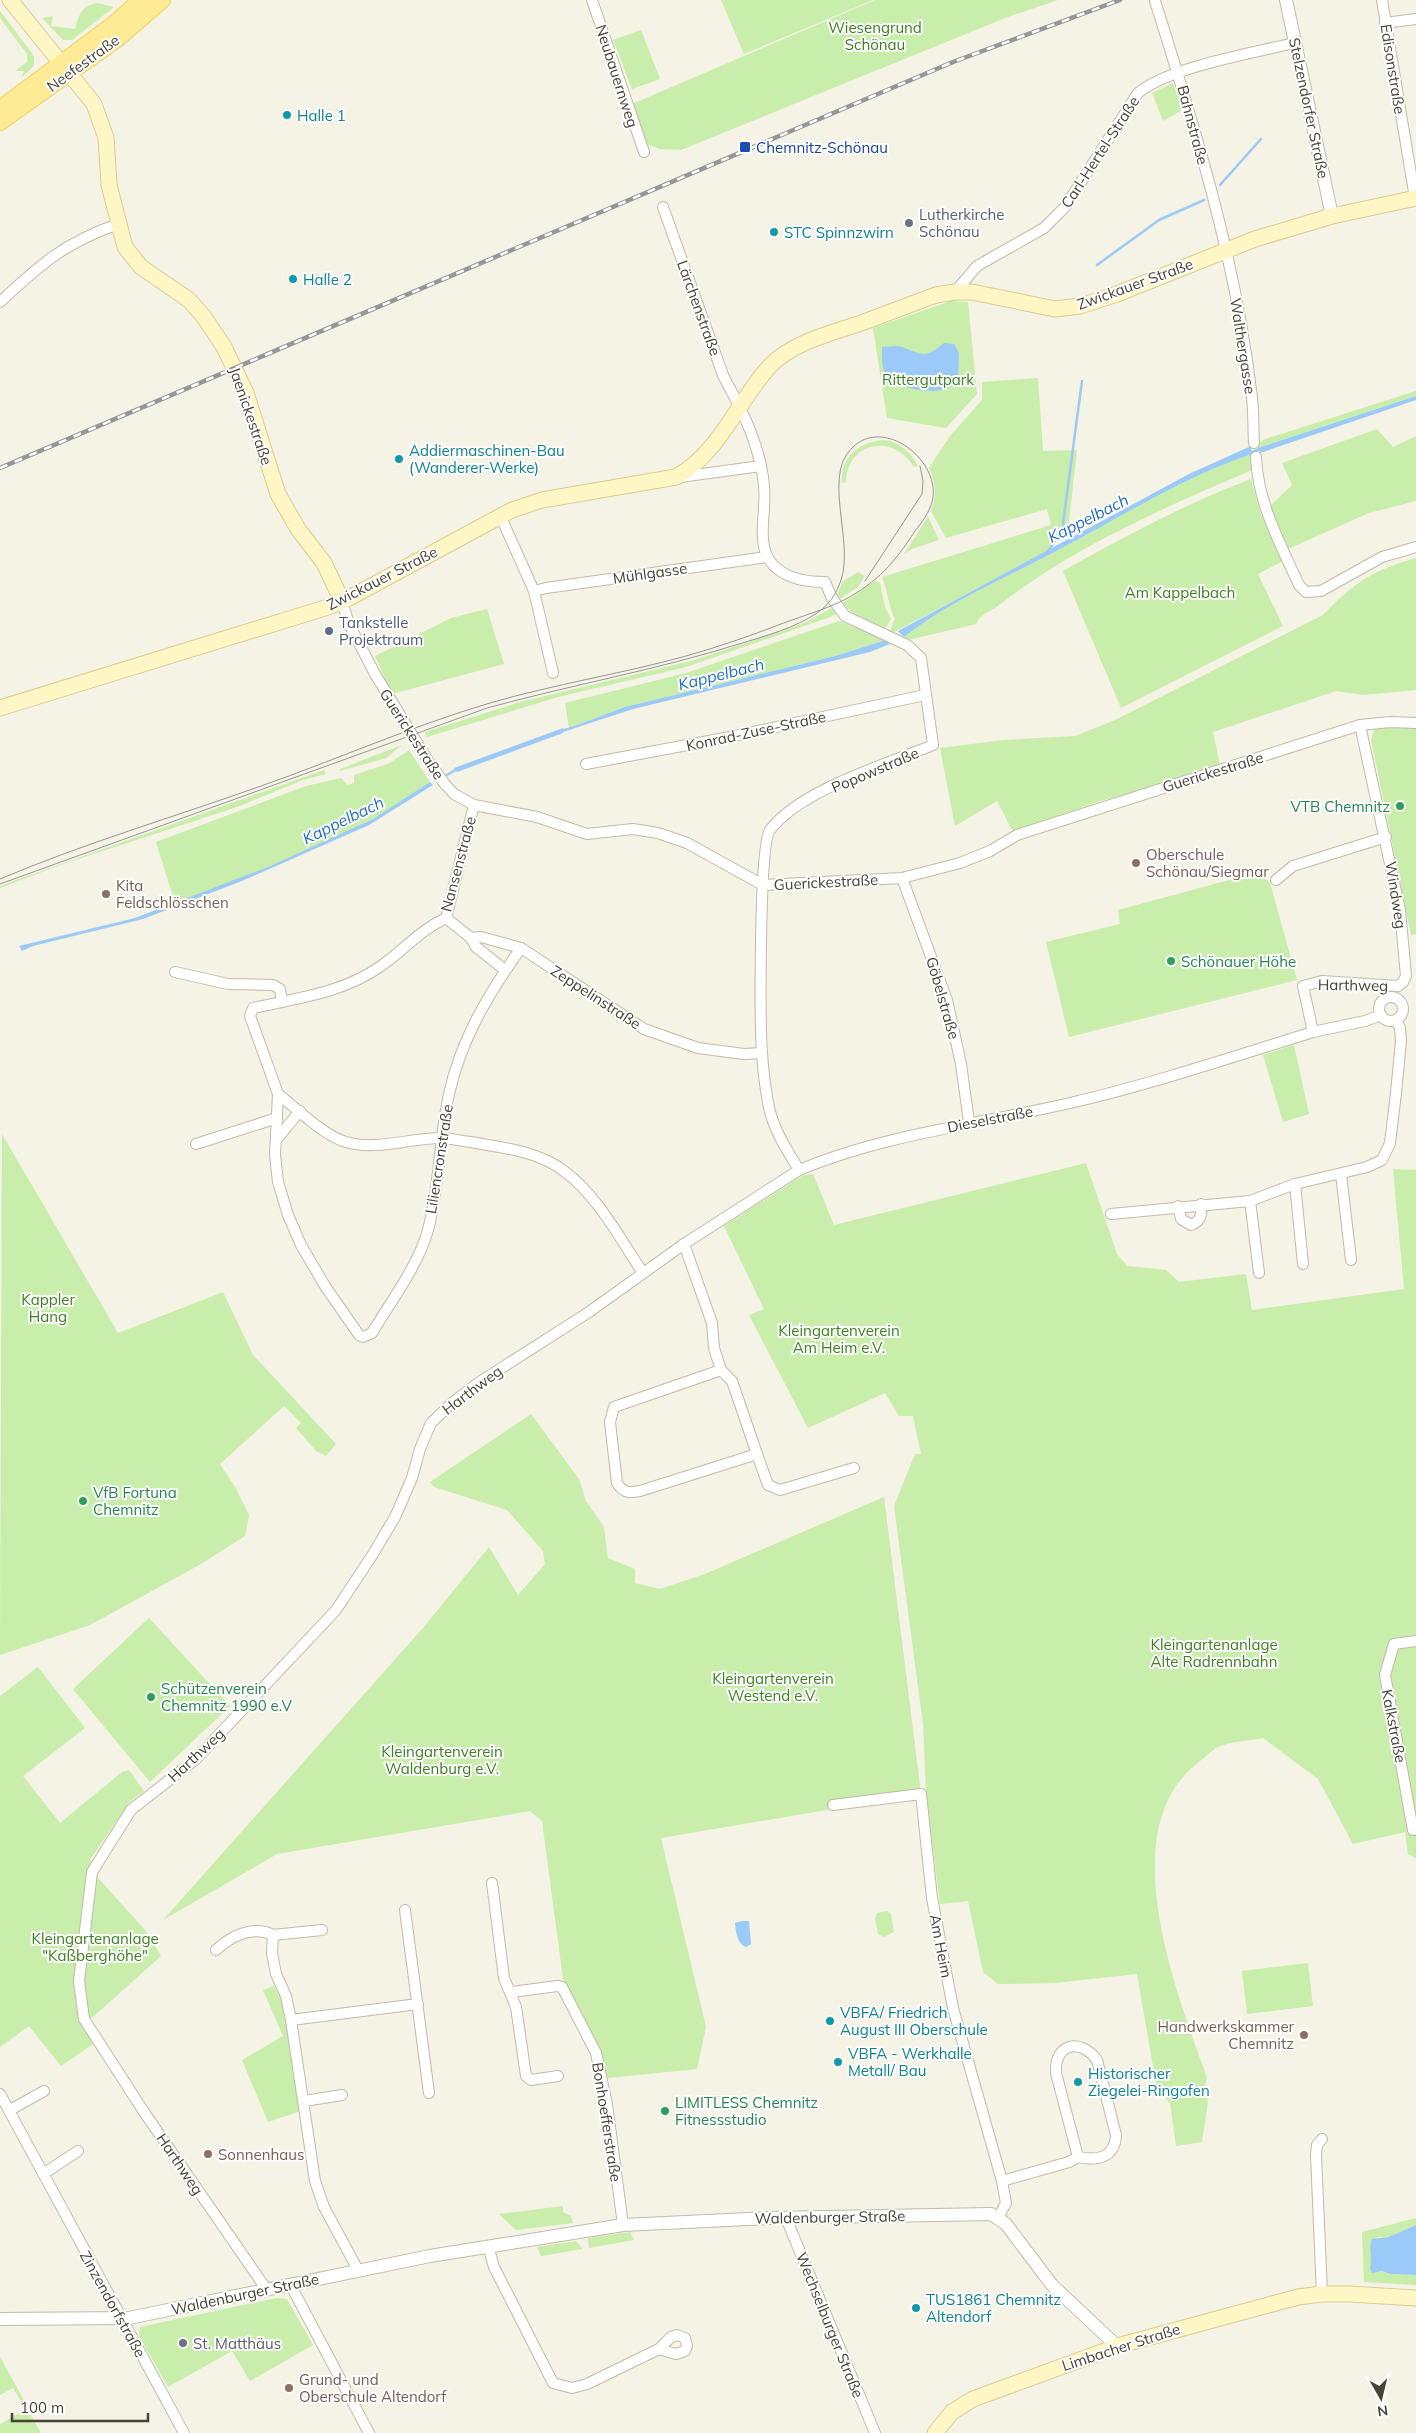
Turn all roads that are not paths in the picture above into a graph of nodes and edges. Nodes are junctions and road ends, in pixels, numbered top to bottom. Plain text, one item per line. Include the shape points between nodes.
1 (10, 0) edge
2 (142, 0) edge
3 (162, 0) edge
4 (592, 0) edge
5 (1286, 0) edge
6 (1382, 0) edge
7 (1155, 1) edge
8 (1416, 19) edge
9 (1385, 23) junction
10 (1294, 43) junction
11 (66, 68) junction
12 (1178, 72) junction
13 (0, 109) edge
14 (0, 122) edge
15 (644, 152) dead end
16 (1415, 198) edge
17 (663, 207) dead end
18 (1332, 216) junction
19 (118, 224) junction
20 (1227, 250) junction
21 (955, 292) junction
22 (0, 302) edge
23 (739, 406) junction
24 (1254, 443) dead end
25 (1256, 457) dead end
26 (760, 466) junction
27 (676, 477) junction
28 (500, 516) junction
29 (1416, 548) edge
30 (767, 557) junction
31 (534, 591) junction
32 (342, 601) junction
33 (553, 673) dead end
34 (925, 695) junction
35 (0, 708) edge
36 (1416, 723) edge
37 (1360, 724) junction
38 (586, 764) dead end
39 (474, 805) junction
40 (1386, 837) junction
41 (902, 878) junction
42 (1276, 880) dead end
43 (763, 885) junction
44 (446, 918) junction
45 (471, 938) junction
46 (521, 948) junction
47 (506, 970) junction
48 (175, 972) dead end
49 (1403, 982) joint
50 (282, 1002) junction
51 (1381, 1015) junction
52 (1396, 1020) junction
53 (1313, 1032) junction
54 (762, 1053) junction
55 (278, 1094) junction
56 (300, 1111) junction
57 (277, 1118) junction
58 (969, 1122) junction
59 (442, 1138) junction
60 (276, 1140) junction
61 (196, 1144) dead end
62 (799, 1170) junction
63 (1341, 1174) junction
64 (1295, 1184) junction
65 (1250, 1201) junction
66 (1201, 1204) junction
67 (1178, 1206) junction
68 (1111, 1214) dead end
69 (684, 1244) junction
70 (1351, 1260) dead end
71 (1303, 1264) dead end
72 (643, 1273) junction
73 (1259, 1273) dead end
74 (721, 1370) junction
75 (757, 1454) junction
76 (854, 1468) dead end
77 (1416, 1641) edge
78 (833, 1805) dead end
79 (1413, 1830) dead end
80 (492, 1883) dead end
81 (405, 1910) dead end
82 (322, 1930) dead end
83 (273, 1935) junction
84 (216, 1950) dead end
85 (512, 1992) junction
86 (418, 2004) junction
87 (291, 2020) junction
88 (558, 2076) dead end
89 (44, 2091) dead end
90 (429, 2093) dead end
91 (0, 2094) edge
92 (342, 2096) dead end
93 (304, 2100) junction
94 (10, 2110) junction
95 (1322, 2139) dead end
96 (78, 2151) dead end
97 (1078, 2157) junction
98 (43, 2174) junction
99 (1002, 2181) junction
100 (786, 2218) junction
101 (998, 2218) junction
102 (623, 2225) junction
103 (488, 2246) junction
104 (358, 2270) junction
105 (290, 2284) junction
106 (266, 2290) junction
107 (1322, 2294) junction
108 (1416, 2298) edge
109 (121, 2318) junction
110 (0, 2319) edge
111 (1117, 2346) junction
112 (660, 2349) dead end
113 (184, 2433) edge
114 (369, 2433) edge
115 (875, 2433) edge
116 (935, 2433) edge

1 - 11 main road, Jaenickestraße
2 - 11 main road, Neefestraße
3 - 11 main road, Neefestraße via 118,39
4 - 15 street, Neubauernweg
5 - 10 street, Stelzendorfer Straße
6 - 9 street, Edisonstraße
7 - 12 street, Bahnstraße
8 - 9 street
9 - 16 street, Edisonstraße
10 - 12 street, Carl-Hertel-Straße
10 - 18 street, Stelzendorfer Straße
11 - 13 main road, Neefestraße
11 - 14 main road, Neefestraße
11 - 19 main road, Jaenickestraße via 94,104 102,123 108,148 109,186
12 - 20 street, Bahnstraße
12 - 21 street, Carl-Hertel-Straße via 1138,93 1071,199 1044,228 977,266
16 - 18 main road, Zwickauer Straße
17 - 23 street, Lärchenstraße via 726,382
18 - 20 main road, Zwickauer Straße
19 - 22 street via 71,244 31,273
19 - 32 main road, Jaenickestraße via 125,247 136,262 189,300 224,347 246,393 278,494 298,529 324,562
20 - 21 main road, Zwickauer Straße via 1080,306 1055,309 972,292
20 - 24 street, Walthergasse via 1252,390
21 - 23 main road, Zwickauer Straße via 936,295 806,342 769,367
23 - 26 street
23 - 27 main road, Zwickauer Straße via 708,452
25 - 29 street via 1261,498 1268,520 1299,585 1306,592 1321,591 1382,556
26 - 27 street, Zwickauer Straße
26 - 30 street via 764,485
27 - 28 main road, Zwickauer Straße via 542,500
28 - 31 street
28 - 32 main road, Zwickauer Straße
30 - 31 street, Mühlgasse
30 - 34 street, Popowstraße via 789,576 802,581 825,582 845,616 907,645 921,658
31 - 33 street
32 - 35 main road, Zwickauer Straße
32 - 39 street, Guerickestraße via 349,624 384,691 441,779 454,794
34 - 38 street, Konrad-Zuse-Straße
34 - 43 street, Popowstraße via 933,745 831,788 794,808 769,832
36 - 37 street, Guerickestraße
37 - 40 street, Windweg
37 - 41 street, Guerickestraße via 1017,836 960,863
39 - 43 street, Guerickestraße via 537,817 587,834 633,829 658,833 687,843
39 - 44 street, Nansenstraße
40 - 42 street via 1293,866
40 - 49 street, Windweg via 1400,910 1406,976
41 - 43 street, Guerickestraße
41 - 58 street, Göbelstraße via 947,1000
43 - 54 street, Popowstraße
44 - 45 street
44 - 50 street, Nansenstraße via 427,927 400,952 357,981 318,995
45 - 46 street, Zeppelinstraße via 481,937
45 - 47 street via 476,947
46 - 47 street
46 - 54 street, Zeppelinstraße via 644,1029 698,1048
47 - 59 street, Liliencronstraße via 481,1008 462,1050 449,1094
48 - 50 street via 228,984 273,985 280,989
49 - 53 street, Harthweg via 1398,986 1322,981 1303,986
50 - 55 street, Nansenstraße via 254,1008 250,1016
51 - 52 street via 1389,1021
51 - 52 street via 1383,1001 1397,999 1403,1008 1402,1016
51 - 53 street, Dieselstraße
52 - 63 street via 1401,1041 1388,1150 1376,1164
53 - 58 street, Dieselstraße via 1139,1085 1069,1103
54 - 62 street, Popowstraße via 768,1103 776,1131
55 - 56 street
55 - 57 street
56 - 59 street via 345,1142 362,1145
56 - 60 street
57 - 60 street
57 - 61 street
58 - 62 street, Dieselstraße via 890,1140
59 - 60 street, Liliencronstraße via 428,1231 417,1258 372,1333 363,1337 325,1286 288,1215 278,1182
59 - 72 street via 513,1149 540,1157 564,1171 585,1190 606,1217
62 - 69 street, Dieselstraße
63 - 64 street
63 - 70 street
64 - 65 street
64 - 71 street
65 - 66 street
65 - 73 street
66 - 67 street
66 - 67 street via 1201,1218 1191,1225 1180,1219
67 - 68 street
69 - 72 street, Harthweg
69 - 74 street via 712,1323 714,1348
72 - 106 street, Harthweg via 452,1402 431,1423 395,1517 350,1591 196,1759 131,1810 92,1872 79,1982 84,2019
74 - 75 street via 732,1381
74 - 75 street via 614,1407 610,1422 617,1483 629,1493 640,1491
75 - 76 street via 768,1484 780,1490
77 - 79 street, Kalkstraße via 1394,1644 1385,1675
78 - 99 street, Am Heim via 921,1794 932,1898 953,2008
80 - 85 street via 504,1978
81 - 86 street
82 - 83 street
83 - 84 street via 261,1930 244,1933 226,1941
83 - 87 street via 276,1974 286,1996
85 - 88 street via 526,2076 532,2080
85 - 102 street, Bonhoefferstraße via 562,1987 596,2053 607,2104
86 - 87 street
86 - 90 street
87 - 93 street
89 - 94 street
91 - 94 street, Zinzendorfstraße
92 - 93 street
93 - 104 street via 315,2181 324,2207
94 - 98 street, Zinzendorfstraße
95 - 107 street via 1317,2145 1316,2155
96 - 98 street
97 - 97 street via 1091,2160 1110,2154 1116,2145 1096,2060 1090,2050 1079,2046 1061,2052 1055,2062
97 - 99 street
98 - 109 street, Zinzendorfstraße
99 - 101 street, Am Heim via 1006,2203
100 - 101 street, Waldenburger Straße via 991,2214
100 - 102 street, Waldenburger Straße
100 - 115 street, Wechselburger Straße
101 - 111 street via 1052,2285
102 - 103 street, Waldenburger Straße
103 - 104 street, Waldenburger Straße
103 - 112 street via 494,2267 552,2383 565,2388 579,2387
104 - 105 street, Waldenburger Straße
105 - 106 street, Waldenburger Straße
105 - 114 street
106 - 109 street, Waldenburger Straße
107 - 108 main road, Limbacher Straße
107 - 111 main road, Limbacher Straße via 1222,2316
109 - 110 street, Waldenburger Straße
109 - 113 street, Zinzendorfstraße
111 - 116 main road, Limbacher Straße via 973,2399 952,2412

